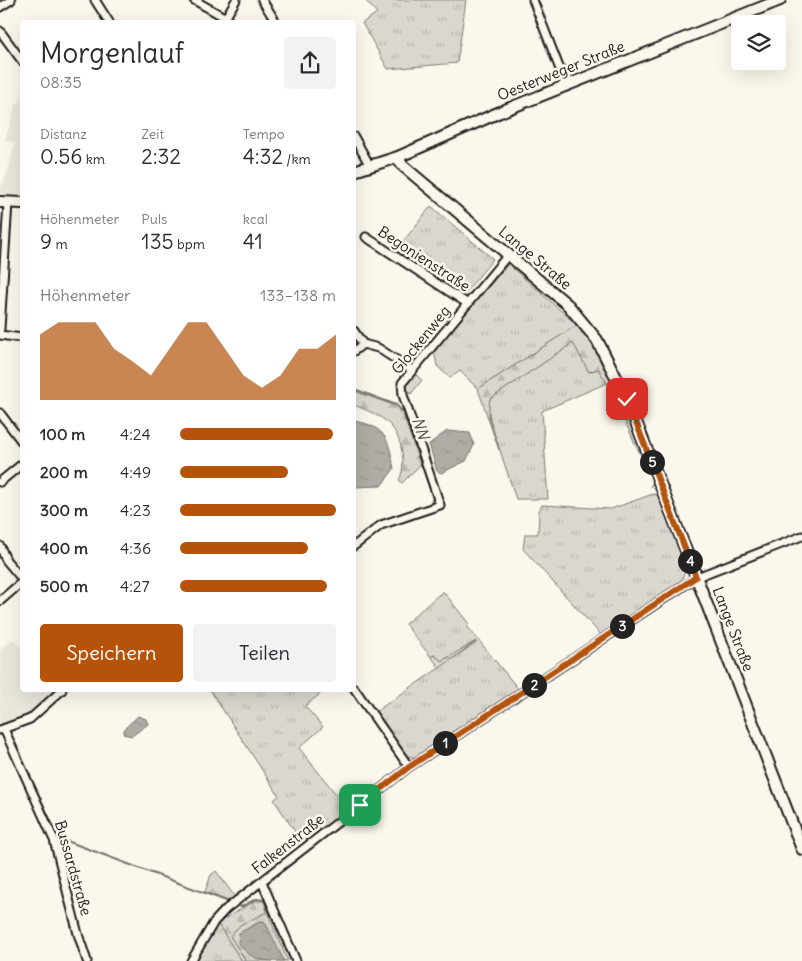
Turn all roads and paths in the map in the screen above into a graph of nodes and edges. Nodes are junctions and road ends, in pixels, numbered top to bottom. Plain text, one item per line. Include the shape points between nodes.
1 (10, 0) edge
2 (95, 0) edge
3 (194, 0) edge
4 (236, 0) edge
5 (262, 0) edge
6 (533, 0) edge
7 (780, 0) edge
8 (0, 7) edge
9 (109, 20) edge
10 (225, 20) edge
11 (275, 20) edge
12 (0, 31) edge
13 (20, 58) edge
14 (566, 85) junction
15 (356, 142) edge
16 (398, 157) junction
17 (370, 166) junction
18 (356, 170) edge
19 (4, 203) edge
20 (20, 204) edge
21 (366, 237) dead end
22 (508, 255) junction
23 (468, 304) junction
24 (0, 329) edge
25 (356, 334) edge
26 (0, 335) edge
27 (20, 338) edge
28 (363, 344) junction
29 (356, 350) edge
30 (412, 370) junction
31 (0, 413) edge
32 (20, 439) edge
33 (20, 466) edge
34 (0, 482) edge
35 (802, 536) edge
36 (356, 545) edge
37 (0, 546) edge
38 (696, 577) junction
39 (20, 578) edge
40 (20, 583) edge
41 (0, 601) edge
42 (356, 691) edge
43 (60, 692) edge
44 (2, 730) edge
45 (409, 767) junction
46 (802, 849) edge
47 (262, 882) junction
48 (87, 961) edge
49 (191, 961) edge
50 (296, 961) edge

1 - 8 street
2 - 9 street
3 - 10 street
4 - 10 street
5 - 11 street
6 - 14 street
7 - 14 street, Oesterweger Straße
12 - 13 street
14 - 16 street, Oesterweger Straße
15 - 17 street
16 - 17 street, Oesterweger Straße
16 - 22 street, Lange Straße via 402,165
17 - 18 street, Oesterweger Straße
19 - 20 street
19 - 24 street
21 - 23 street, Begonienstraße
22 - 23 street, Glockenweg
22 - 38 street, Lange Straße via 568,305 597,340 610,362
23 - 30 street, Glockenweg
25 - 28 street
26 - 27 street
28 - 29 street
28 - 30 street via 378,348
30 - 36 street, Glockenweg via 402,383 403,394 440,505 382,526
31 - 32 street
33 - 34 street
35 - 38 street, Falkenstraße
37 - 39 street
38 - 45 street, Falkenstraße
38 - 46 street, Lange Straße
40 - 41 street
42 - 45 street
43 - 44 street via 30,719
44 - 48 street, Bussardstraße via 54,840
45 - 47 street, Falkenstraße
47 - 49 street, Falkenstraße via 214,922
47 - 50 street

